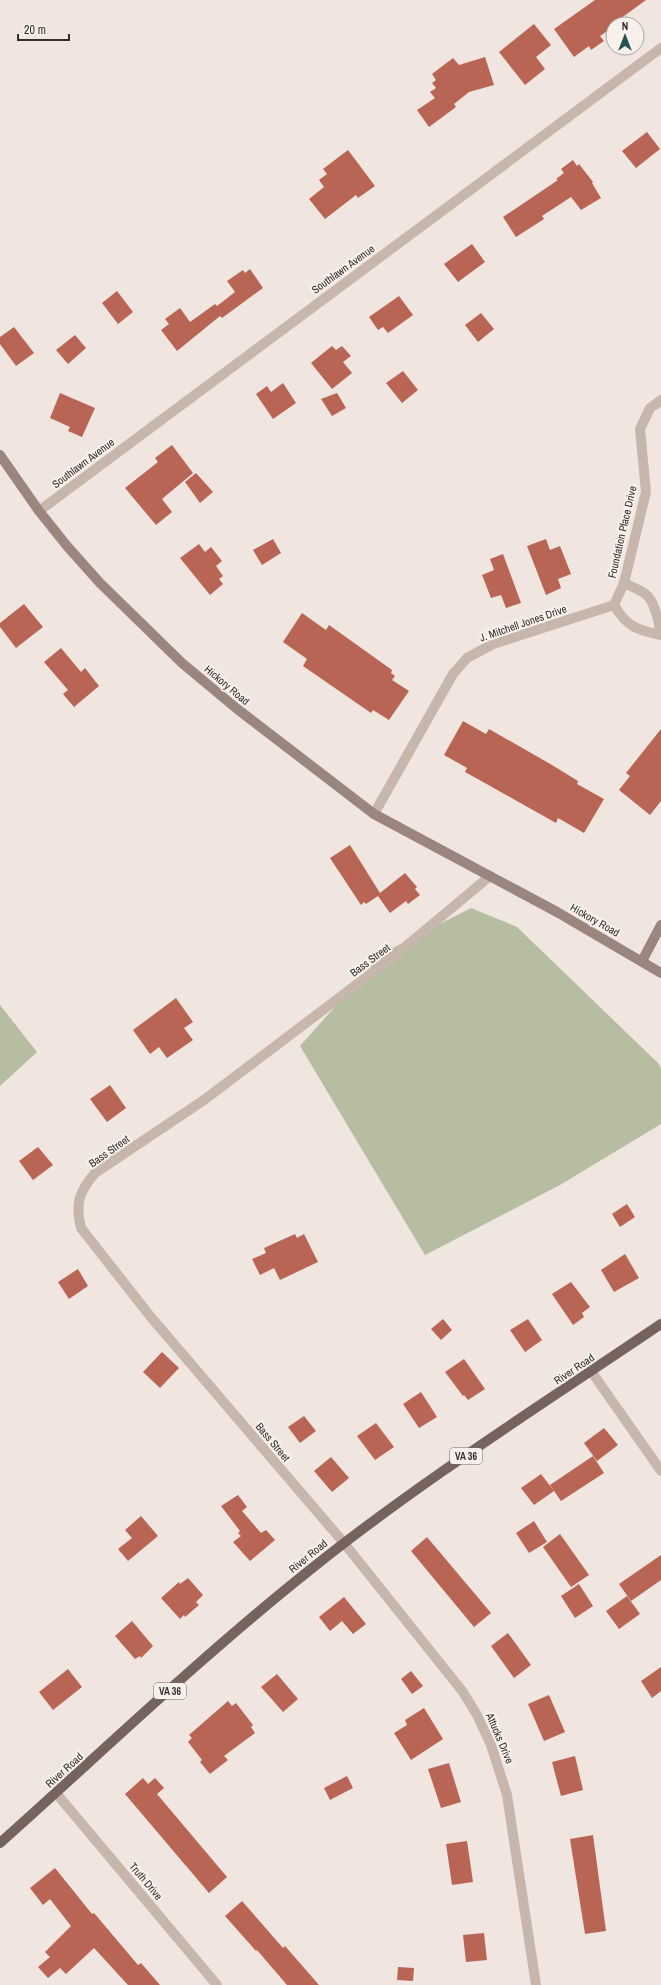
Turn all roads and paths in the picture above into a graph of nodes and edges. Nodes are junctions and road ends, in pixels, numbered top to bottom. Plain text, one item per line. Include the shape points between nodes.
1 (661, 48) edge
2 (661, 400) edge
3 (0, 455) edge
4 (39, 510) junction
5 (624, 583) junction
6 (614, 605) junction
7 (660, 635) edge
8 (374, 814) junction
9 (490, 876) junction
10 (661, 926) edge
11 (642, 961) junction
12 (661, 973) edge
13 (661, 1324) edge
14 (591, 1372) junction
15 (661, 1471) edge
16 (344, 1543) junction
17 (56, 1793) junction
18 (0, 1843) edge
19 (217, 1985) edge
20 (536, 1985) edge

1 - 4 street, Southlawn Avenue
2 - 5 street, Foundation Place Drive via 650,408 640,429 646,492
3 - 4 main road, Hickory Road
4 - 8 main road, Hickory Road via 100,583 182,663
5 - 6 street, Foundation Place Drive
5 - 7 street via 644,592 652,599 660,625
6 - 7 street via 620,616 630,625
6 - 8 street, J. Mitchell Jones Drive via 493,644 467,658 453,674
8 - 9 main road, Hickory Road
9 - 11 main road, Hickory Road
9 - 16 street, Bass Street via 393,958 204,1100 96,1173 85,1186 78,1201 81,1228 155,1322
10 - 11 main road
11 - 12 main road, Hickory Road
13 - 14 main road, River Road / VA 36
14 - 15 street
14 - 16 main road, River Road / VA 36
16 - 17 main road, River Road / VA 36 via 226,1640
16 - 20 street, Attucks Drive via 463,1692 492,1745 507,1795
17 - 18 main road, River Road / VA 36
17 - 19 street, Truth Drive

